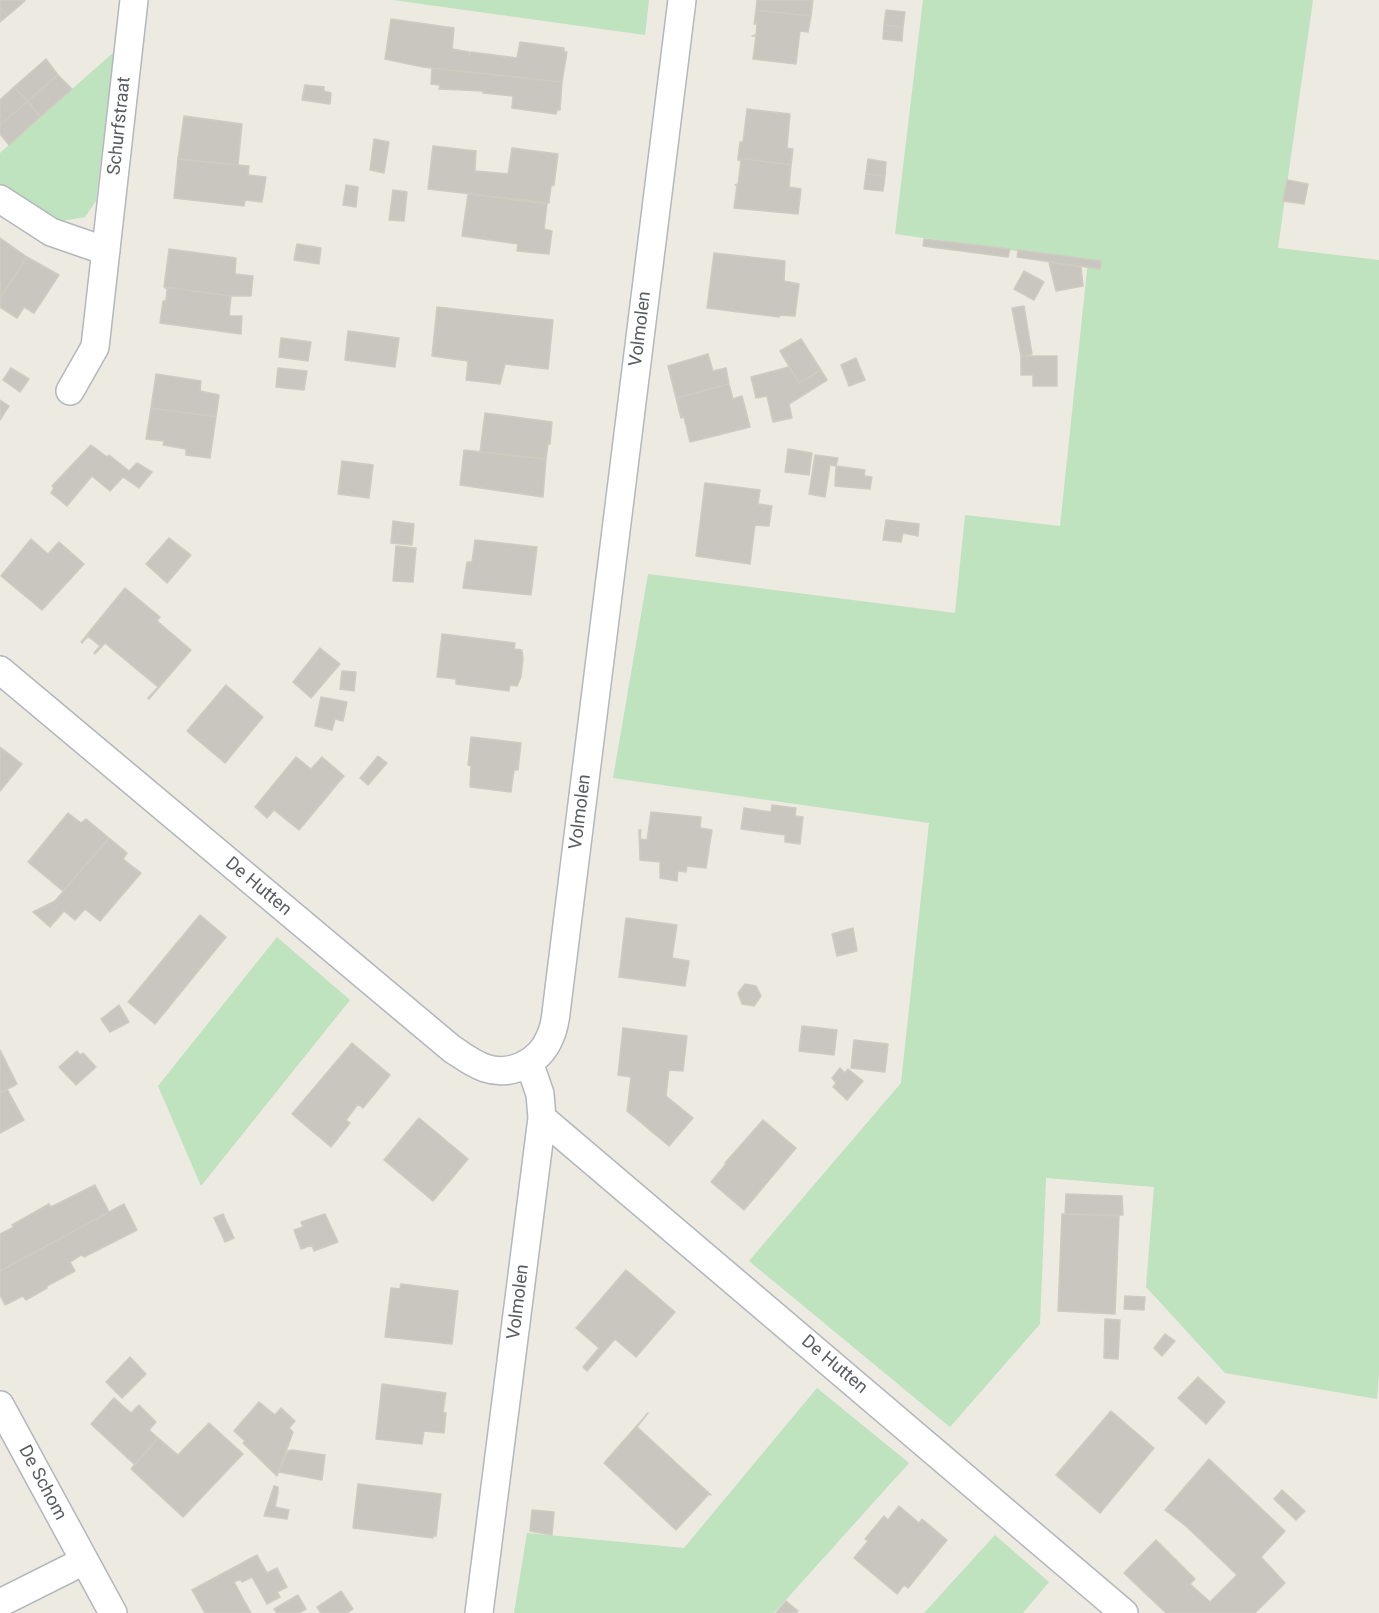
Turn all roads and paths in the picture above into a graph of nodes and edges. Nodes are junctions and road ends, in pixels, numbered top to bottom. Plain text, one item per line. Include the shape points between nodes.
1 (134, 0) edge
2 (682, 0) edge
3 (0, 199) edge
4 (106, 251) junction
5 (70, 391) dead end
6 (0, 670) edge
7 (529, 1062) junction
8 (542, 1118) junction
9 (0, 1405) edge
10 (84, 1561) junction
11 (0, 1603) edge
12 (113, 1613) edge
13 (479, 1613) edge
14 (1124, 1613) edge

1 - 4 street, Schurfstraat
2 - 7 street, Volmolen via 557,1005 550,1037
3 - 4 street via 51,232
4 - 5 street, Schurfstraat via 95,347
6 - 7 street, De Hutten via 452,1049 471,1062 496,1071 506,1072
7 - 8 street, Volmolen via 540,1094
8 - 13 street, Volmolen
8 - 14 street, De Hutten
9 - 10 street, De Schom
10 - 11 street
10 - 12 street, De Schom

